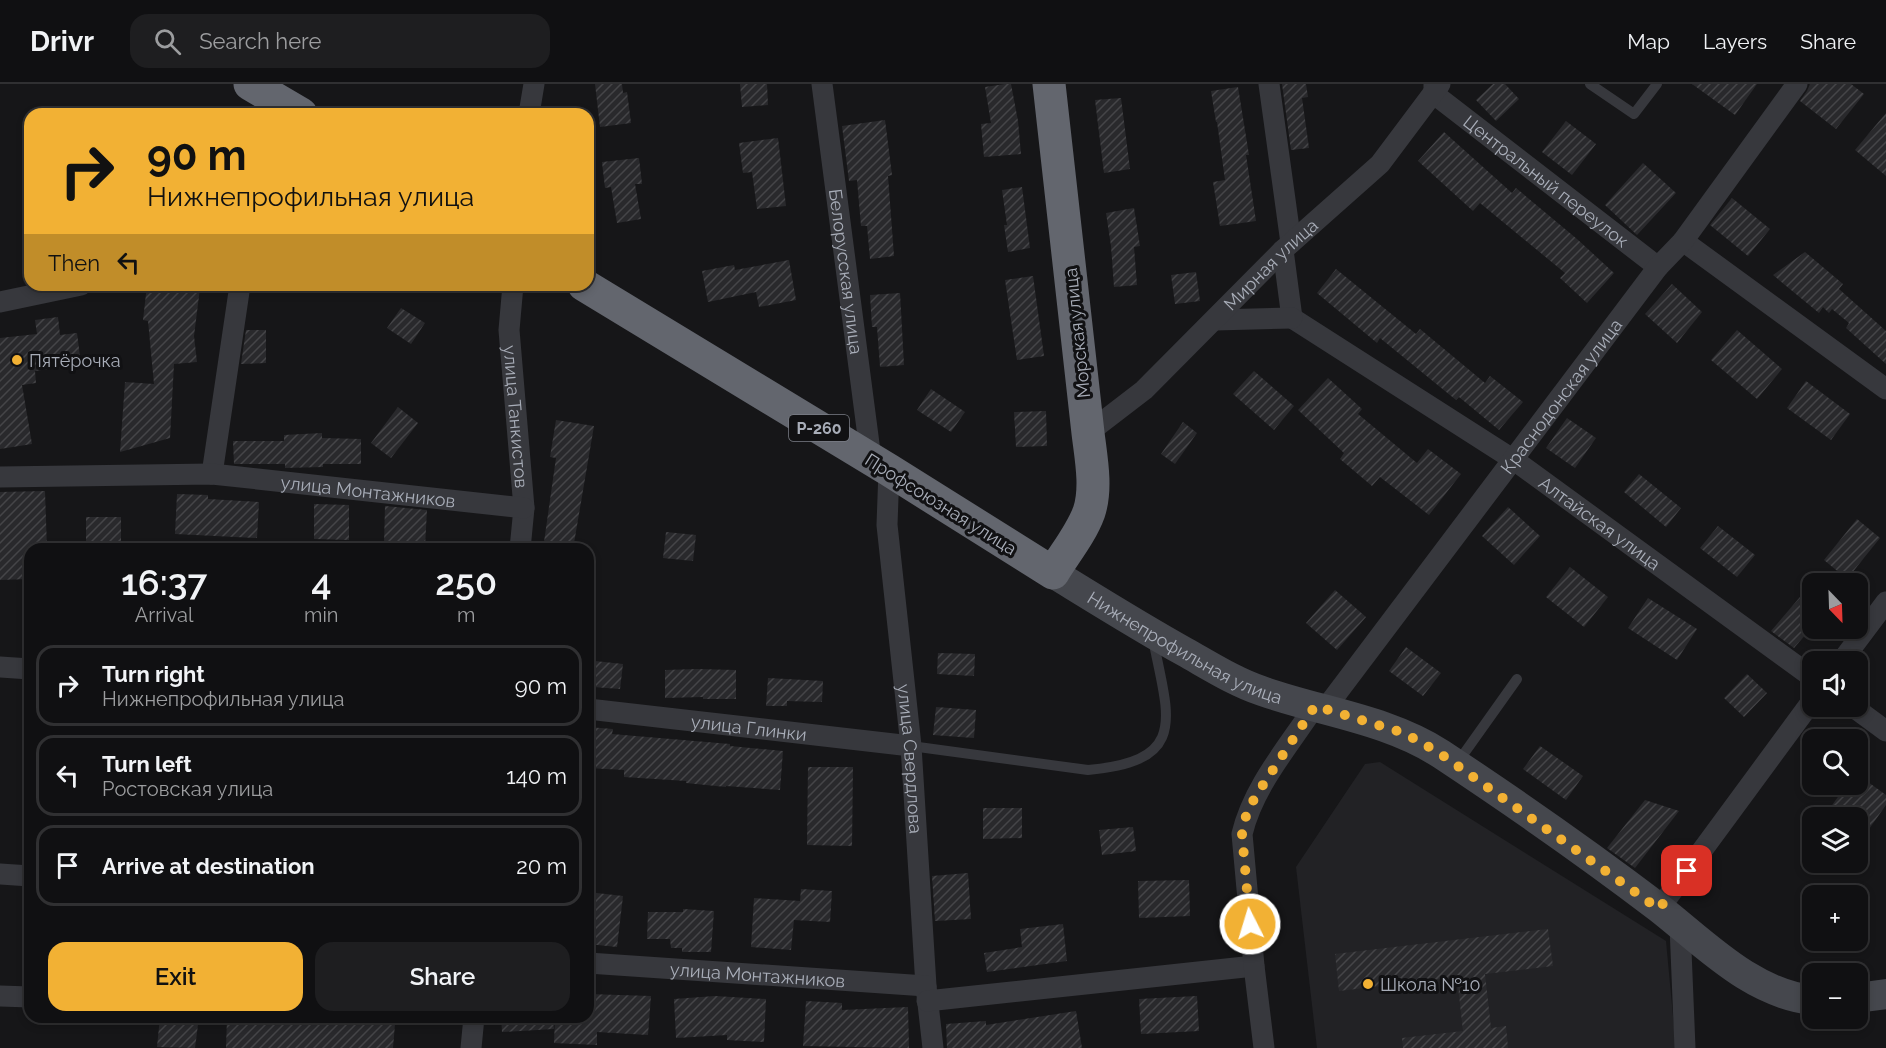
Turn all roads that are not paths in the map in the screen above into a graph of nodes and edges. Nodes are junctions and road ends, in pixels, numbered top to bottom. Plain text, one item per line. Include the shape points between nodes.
1 (250, 84) edge
2 (534, 84) edge
3 (822, 84) edge
4 (1049, 84) edge
5 (1269, 84) edge
6 (1590, 84) edge
7 (1657, 84) edge
8 (1797, 84) edge
9 (1436, 87) edge
10 (291, 108) edge
11 (530, 108) edge
12 (1683, 241) junction
13 (1287, 246) junction
14 (1658, 267) junction
15 (52, 291) edge
16 (239, 291) edge
17 (512, 291) edge
18 (594, 291) edge
19 (0, 302) edge
20 (1292, 318) junction
21 (1215, 320) junction
22 (1886, 389) edge
23 (1088, 433) junction
24 (1514, 460) junction
25 (880, 464) junction
26 (212, 474) junction
27 (0, 477) edge
28 (524, 508) junction
29 (521, 543) edge
30 (1053, 573) junction
31 (1886, 602) edge
32 (1152, 633) junction
33 (1849, 651) edge
34 (0, 668) edge
35 (24, 669) edge
36 (1802, 670) edge
37 (1517, 679) dead end
38 (1320, 708) junction
39 (594, 710) edge
40 (1802, 716) edge
41 (1867, 717) edge
42 (1886, 731) edge
43 (911, 746) junction
44 (1456, 764) junction
45 (0, 874) edge
46 (24, 876) edge
47 (1670, 917) junction
48 (594, 964) edge
49 (1254, 966) junction
50 (927, 993) junction
51 (1886, 994) edge
52 (0, 996) edge
53 (1868, 996) edge
54 (24, 997) edge
55 (1802, 999) edge
56 (473, 1023) edge
57 (471, 1048) edge
58 (933, 1048) edge
59 (1264, 1048) edge
60 (1685, 1048) edge

1 - 10 highway
2 - 11 street
3 - 25 street, Белорусская улица
4 - 23 highway, Морская улица
5 - 13 street
6 - 7 lane via 1634,114
8 - 12 street, Краснодонская улица
9 - 13 street, Мирная улица via 1380,164
9 - 14 street, Центральный переулок
12 - 14 street, Краснодонская улица
12 - 22 street
13 - 20 street
13 - 21 street, Мирная улица
14 - 24 street, Краснодонская улица
15 - 19 street
16 - 26 street
17 - 28 street, улица Танкистов via 508,330
18 - 25 highway, Профсоюзная улица / Р-260
20 - 21 street
20 - 24 street, Алтайская улица
21 - 23 street, Мирная улица via 1144,390
23 - 30 highway, Морская улица via 1090,510
24 - 36 street, Алтайская улица
24 - 38 street, Краснодонская улица
25 - 30 highway, Профсоюзная улица / Р-260
25 - 43 street, улица Свердлова
26 - 27 street, улица Монтажников
26 - 28 street, улица Монтажников
28 - 29 street, улица Танкистов
30 - 32 street, Нижнепрофильная улица
31 - 33 street
32 - 38 street, Нижнепрофильная улица via 1261,691
32 - 43 lane via 1167,715 1163,739 1150,754 1134,762 1088,770
34 - 35 street
37 - 44 lane
38 - 44 street, Нижнепрофильная улица via 1404,733
38 - 49 street, Краснодонская улица via 1255,797 1246,816 1242,834
39 - 43 street, улица Глинки
40 - 47 street
41 - 42 street
43 - 50 street, улица Свердлова
44 - 47 street, Нижнепрофильная улица
45 - 46 street
47 - 55 street, Нижнепрофильная улица via 1741,973 1767,988
47 - 60 street
48 - 50 street, улица Монтажников
49 - 50 street, улица Монтажников
49 - 59 street, Краснодонская улица
50 - 58 street, улица Свердлова
51 - 53 street
52 - 54 street
56 - 57 street

